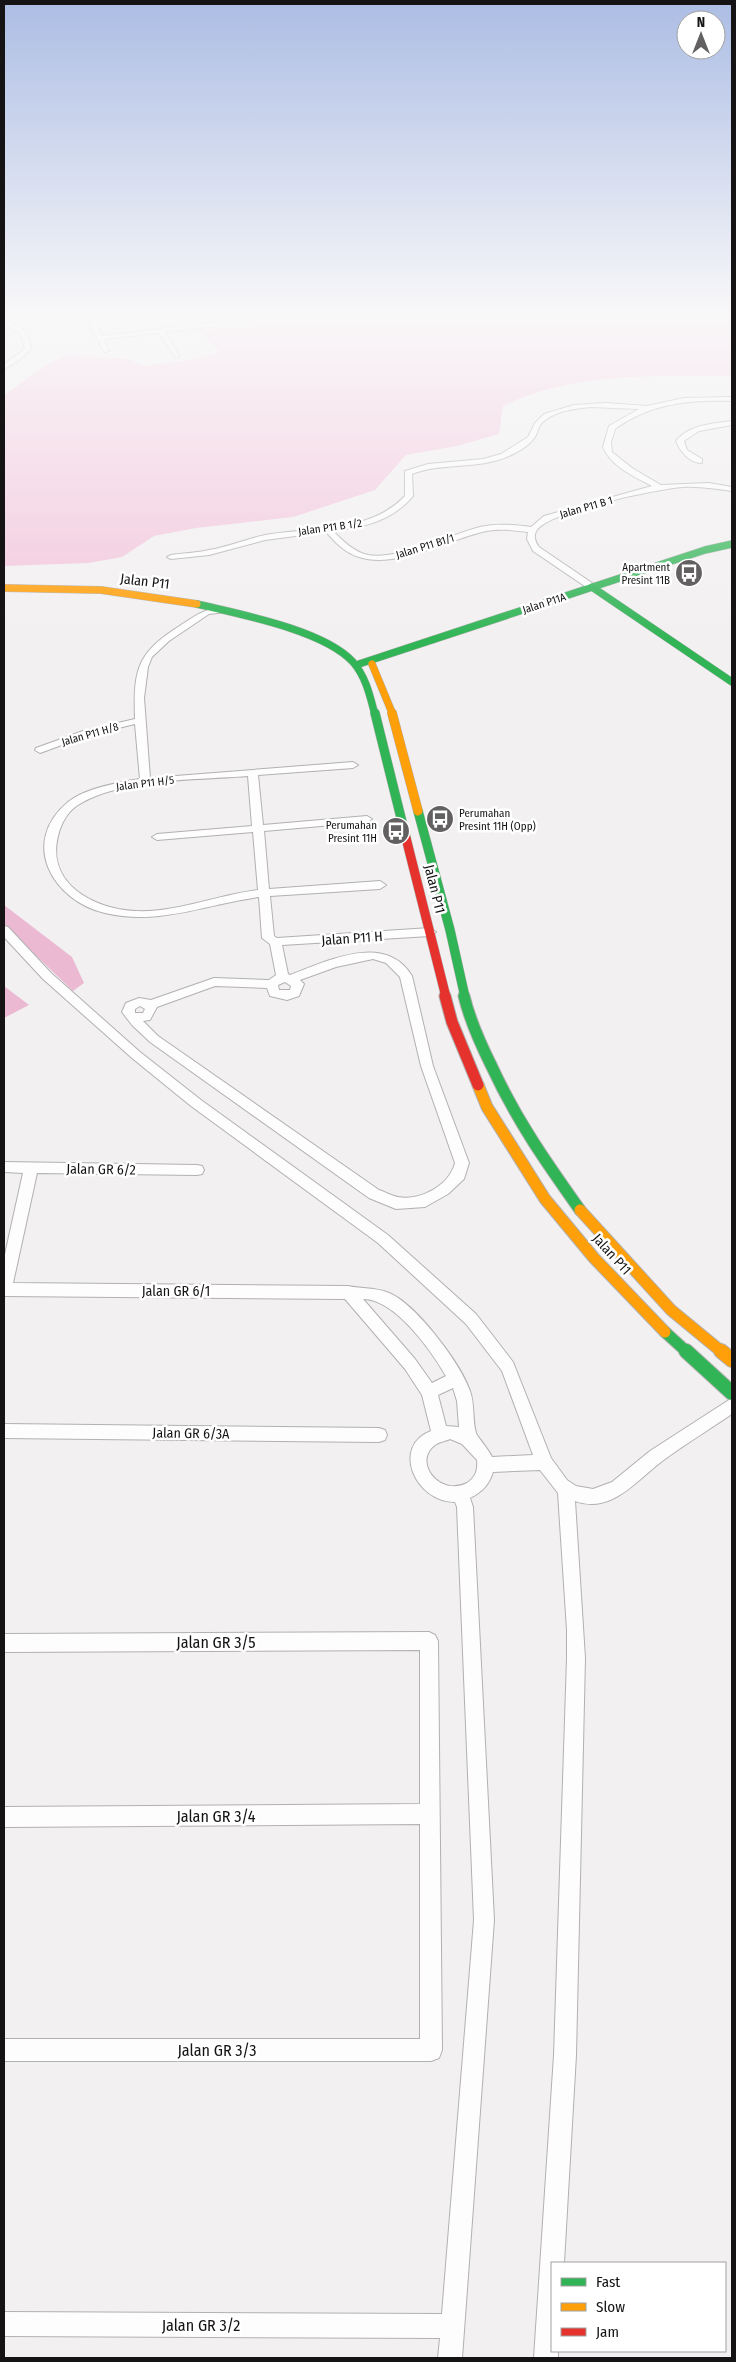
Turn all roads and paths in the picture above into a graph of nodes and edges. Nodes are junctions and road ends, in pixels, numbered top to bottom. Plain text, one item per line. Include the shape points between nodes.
1 (540, 422) edge
2 (622, 422) edge
3 (732, 423) edge
4 (699, 461) dead end
5 (659, 487) junction
6 (732, 489) edge
7 (328, 530) junction
8 (532, 530) junction
9 (732, 544) edge
10 (732, 550) edge
11 (171, 557) dead end
12 (4, 578) edge
13 (578, 578) junction
14 (615, 584) junction
15 (4, 588) edge
16 (596, 590) junction
17 (576, 596) junction
18 (191, 603) junction
19 (619, 605) junction
20 (223, 610) junction
21 (201, 616) junction
22 (330, 632) dead end
23 (396, 652) junction
24 (372, 664) junction
25 (359, 667) junction
26 (732, 682) edge
27 (141, 720) junction
28 (40, 750) dead end
29 (353, 765) dead end
30 (253, 773) junction
31 (146, 781) junction
32 (367, 819) dead end
33 (258, 829) junction
34 (157, 837) dead end
35 (380, 884) dead end
36 (263, 894) junction
37 (446, 913) junction
38 (4, 930) edge
39 (430, 932) junction
40 (275, 942) junction
41 (454, 949) junction
42 (282, 980) junction
43 (4, 1168) edge
44 (31, 1168) junction
45 (197, 1170) dead end
46 (4, 1290) edge
47 (348, 1292) junction
48 (732, 1360) edge
49 (457, 1378) junction
50 (429, 1392) junction
51 (732, 1393) edge
52 (732, 1405) edge
53 (4, 1431) edge
54 (440, 1433) junction
55 (379, 1434) dead end
56 (468, 1436) junction
57 (544, 1462) junction
58 (486, 1465) junction
59 (566, 1491) junction
60 (460, 1494) junction
61 (4, 1643) edge
62 (429, 1814) junction
63 (4, 1818) edge
64 (4, 2050) edge
65 (431, 2050) joint
66 (552, 2262) edge
67 (551, 2278) edge
68 (4, 2324) edge
69 (454, 2326) junction
70 (450, 2358) edge
71 (546, 2358) edge

1 - 7 street, Jalan P11 B 1/2 via 532,436 518,448 494,459 420,468 408,473 409,496 396,510 377,520
2 - 5 street via 612,428 606,445 608,453
3 - 4 street via 701,428 684,436 680,441 684,451
5 - 6 street, Jalan P11 B 1 via 705,484
5 - 8 street, Jalan P11 B 1 via 546,518
7 - 8 street, Jalan P11 B1/1 via 361,557 373,559 388,558 483,529 509,527
7 - 11 street, Jalan P11 B 1/2 via 264,538 209,553
8 - 13 street via 531,542 536,549
9 - 14 main road, Jalan P11A
10 - 14 main road, Jalan P11A
12 - 22 main road, Jalan P11 via 78,579 172,589 272,613
13 - 14 main road
13 - 16 street
13 - 17 main road
14 - 16 main road, Jalan P11A
14 - 19 main road
15 - 18 main road, Jalan P11 via 68,589
16 - 17 main road, Jalan P11A
16 - 19 main road
17 - 19 main road
17 - 23 main road, Jalan P11A
17 - 24 main road, Jalan P11A
18 - 20 main road, Jalan P11
18 - 21 street
19 - 26 main road
20 - 21 street
20 - 25 main road, Jalan P11 via 262,620 332,646
21 - 27 street via 158,647 142,667 138,684
23 - 24 main road, Jalan P11A
23 - 24 main road, Jalan P11 via 361,649
24 - 25 main road, Jalan P11A
24 - 37 main road, Jalan P11 via 393,715
25 - 39 main road, Jalan P11 via 374,707
27 - 28 street, Jalan P11 H/8
27 - 31 street
29 - 30 street, Jalan P11 H/5
30 - 31 street, Jalan P11 H/5
30 - 33 street
31 - 36 street, Jalan P11 H/5 via 103,790 71,804 58,819 50,841 50,855 54,873 62,885 98,907 122,914 168,912
32 - 33 street
33 - 34 street
33 - 36 street
35 - 36 street, Jalan P11 H/5
36 - 40 street via 268,938
37 - 39 main road
37 - 41 main road, Jalan P11
38 - 57 street via 55,983 136,1055 196,1103 383,1239 471,1319 508,1367
39 - 40 street, Jalan P11 H
39 - 41 main road
39 - 51 main road, Jalan P11 via 452,1022 487,1107 545,1199 652,1320
40 - 42 street
41 - 48 main road, Jalan P11 via 470,1021 531,1141 569,1197 616,1252 671,1310
42 - 42 street via 334,962 373,955 390,960 406,976 427,1066 462,1163 459,1175 443,1190 420,1203 396,1203 374,1194 154,1040 136,1022 137,1018 128,1012 130,1006 139,1002 150,1005 214,982
43 - 44 street, Jalan GR 6/2
44 - 45 street, Jalan GR 6/2
44 - 46 street
46 - 47 street, Jalan GR 6/1
47 - 49 street, Jalan GR 6/1 via 371,1293 386,1298 435,1348
47 - 50 street
49 - 50 street
49 - 56 street, Jalan GR 6/1 via 463,1393
50 - 54 street
52 - 59 street via 654,1458 618,1488 591,1496 577,1496
53 - 55 street, Jalan GR 6/3A
54 - 56 street
54 - 60 street via 430,1438 420,1450 418,1466 421,1476 437,1492
56 - 58 street via 481,1449
57 - 58 street
57 - 59 street
58 - 60 street via 479,1484
59 - 66 street via 576,1658 565,2055
60 - 69 street via 465,1507 484,1920
61 - 62 street, Jalan GR 3/5 via 429,1641
62 - 63 street, Jalan GR 3/4
62 - 65 street
64 - 65 street, Jalan GR 3/3
67 - 71 street
68 - 69 street, Jalan GR 3/2
69 - 70 street

